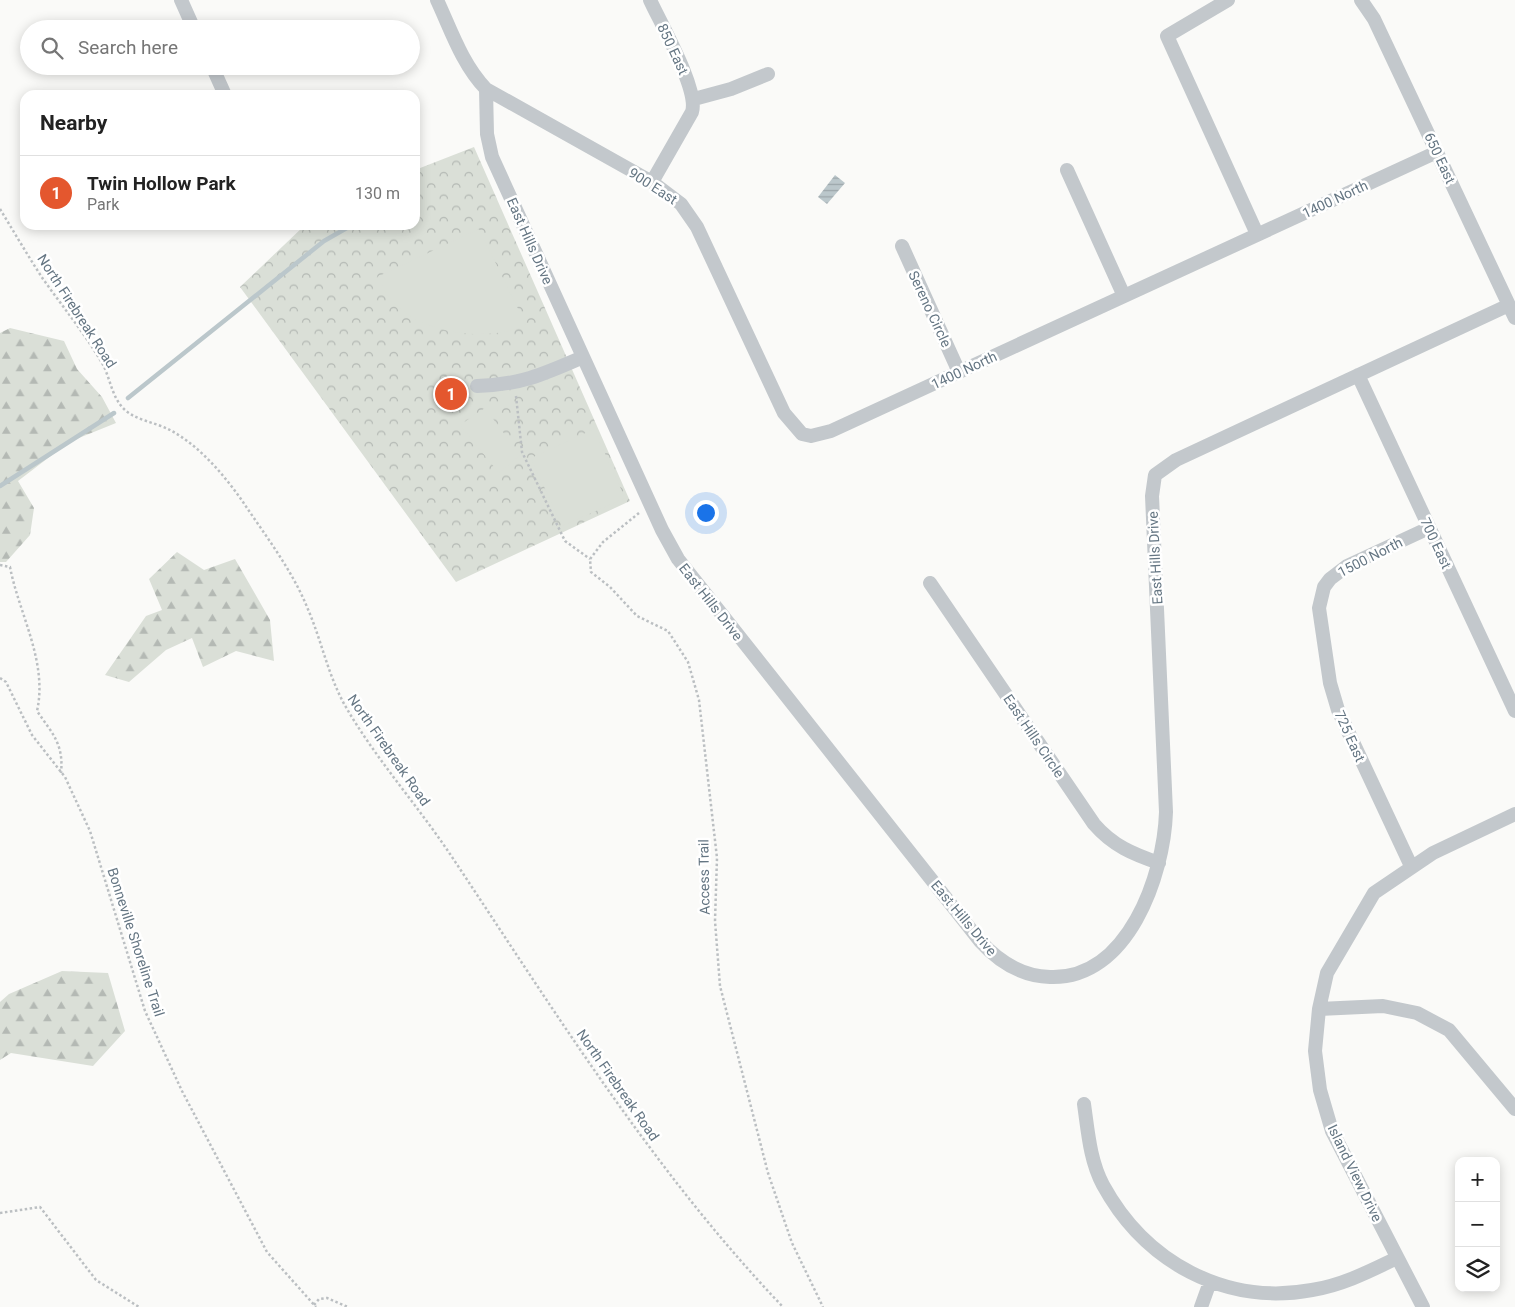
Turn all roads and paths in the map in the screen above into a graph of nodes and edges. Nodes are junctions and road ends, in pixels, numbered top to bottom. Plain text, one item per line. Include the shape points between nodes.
1 (181, 0) edge
2 (437, 0) edge
3 (650, 0) edge
4 (1228, 0) edge
5 (1361, 0) edge
6 (190, 20) edge
7 (768, 74) dead end
8 (216, 75) edge
9 (486, 89) junction
10 (223, 90) edge
11 (694, 99) junction
12 (1437, 152) junction
13 (1067, 170) dead end
14 (652, 182) junction
15 (0, 209) edge
16 (1258, 234) junction
17 (902, 246) dead end
18 (1124, 296) junction
19 (1509, 305) junction
20 (1515, 318) edge
21 (582, 357) junction
22 (959, 372) junction
23 (1358, 375) junction
24 (514, 383) junction
25 (477, 386) dead end
26 (802, 434) joint
27 (650, 504) junction
28 (1429, 528) junction
29 (590, 559) junction
30 (0, 565) edge
31 (930, 583) dead end
32 (1321, 598) joint
33 (0, 678) edge
34 (1515, 710) edge
35 (61, 773) junction
36 (1515, 814) edge
37 (1159, 863) junction
38 (1411, 866) junction
39 (1318, 1009) junction
40 (1084, 1104) dead end
41 (1515, 1109) edge
42 (0, 1213) edge
43 (1397, 1258) junction
44 (1210, 1282) junction
45 (1420, 1301) edge
46 (315, 1306) edge
47 (139, 1307) edge
48 (348, 1307) edge
49 (783, 1307) edge
50 (823, 1307) edge
51 (1201, 1307) edge

1 - 6 street
2 - 9 street, 900 East via 464,58
3 - 11 street, 850 East
4 - 16 street via 1167,36
5 - 12 street, 650 East via 1374,19
7 - 11 street
8 - 10 street
9 - 14 street, 900 East
9 - 21 street, East Hills Drive via 487,134 492,157
11 - 14 street via 692,112
12 - 16 street, 1400 North
12 - 19 street, 650 East
13 - 18 street
14 - 26 street, 900 East via 681,204 693,219 784,413
15 - 49 path, North Firebreak Road via 42,278 102,363 115,398 124,410 174,432 228,480 308,608 338,695 351,717 431,826 526,972 677,1186
16 - 18 street, 1400 North
17 - 22 street, Sereno Circle
18 - 22 street, 1400 North
19 - 20 street, 650 East
19 - 23 street, East Hills Drive
21 - 24 street via 532,379
21 - 27 street, East Hills Drive
22 - 26 street, 1400 North via 826,433
23 - 28 street, 700 East
23 - 37 street, East Hills Drive via 1176,460 1155,475 1152,496 1166,812
24 - 25 street
24 - 29 path via 522,452 565,541
27 - 29 path via 603,542
27 - 37 street, East Hills Drive via 687,573 980,941 998,958 1018,971 1041,976 1064,976 1090,968 1114,949 1132,926
28 - 32 street, 1500 North via 1338,572 1330,579
28 - 34 street, 700 East
29 - 50 path, Access Trail via 591,572 637,616 668,630 688,662 699,700 717,858 715,921 720,986 768,1173 792,1243
30 - 35 path via 10,567 33,642 41,694 36,711 59,742
31 - 37 street, East Hills Circle via 1094,824 1124,850
32 - 38 street, 725 East via 1330,683 1338,710
33 - 35 path, Bonneville Shoreline Trail via 6,682 32,735
35 - 46 path, Bonneville Shoreline Trail via 90,831 145,1011 182,1091 268,1252
36 - 38 street, Island View Drive
38 - 39 street, Island View Drive via 1374,893 1327,972
39 - 41 street via 1383,1006 1417,1013 1449,1030
39 - 43 street, Island View Drive via 1316,1051 1320,1090 1332,1131
40 - 44 street via 1090,1151 1103,1184 1122,1214 1167,1260
42 - 47 path via 40,1207 96,1280
43 - 44 street via 1349,1281 1312,1290 1252,1291
43 - 45 street, Island View Drive
44 - 51 street
46 - 48 path, Bonneville Shoreline Trail via 319,1299 327,1298

